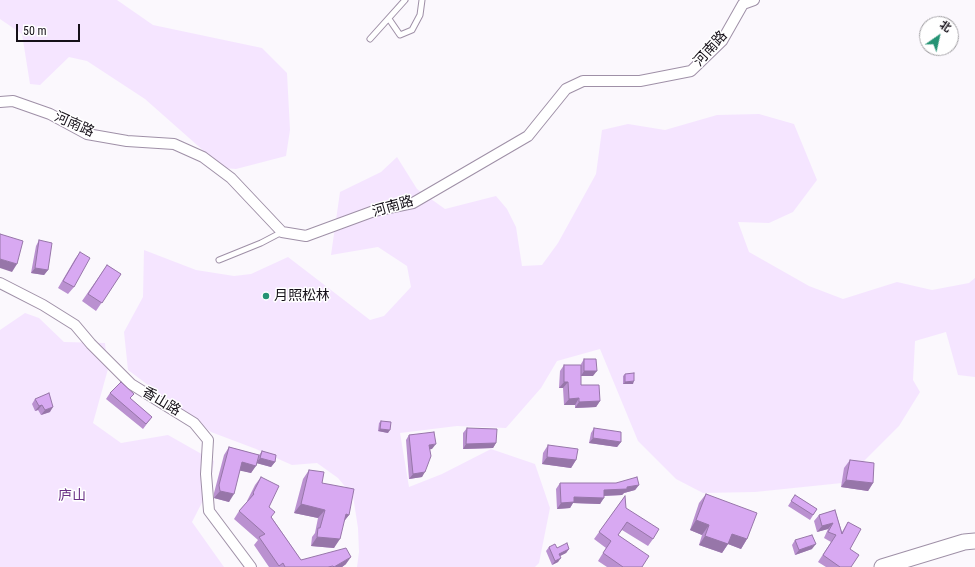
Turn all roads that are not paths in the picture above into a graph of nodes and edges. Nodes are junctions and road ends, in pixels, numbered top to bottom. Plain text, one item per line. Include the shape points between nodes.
1 (405, 0) edge
2 (422, 0) edge
3 (754, 0) edge
4 (389, 19) junction
5 (370, 39) dead end
6 (0, 102) edge
7 (282, 232) junction
8 (219, 260) dead end
9 (0, 283) edge
10 (975, 541) edge
11 (251, 567) edge
12 (882, 567) edge

1 - 4 lane
2 - 4 lane via 420,15 412,30 400,35
3 - 7 street, 河南路 via 743,4 722,41 691,71 640,81 583,81 566,89 528,136 413,203 374,212 306,236
4 - 5 lane
6 - 7 street, 河南路 via 13,101 50,114 88,134 127,141 174,144 203,157 231,178
7 - 8 lane
9 - 11 street, 香山路 via 43,304 75,325 131,384 194,422 208,440 208,511
10 - 12 main road

